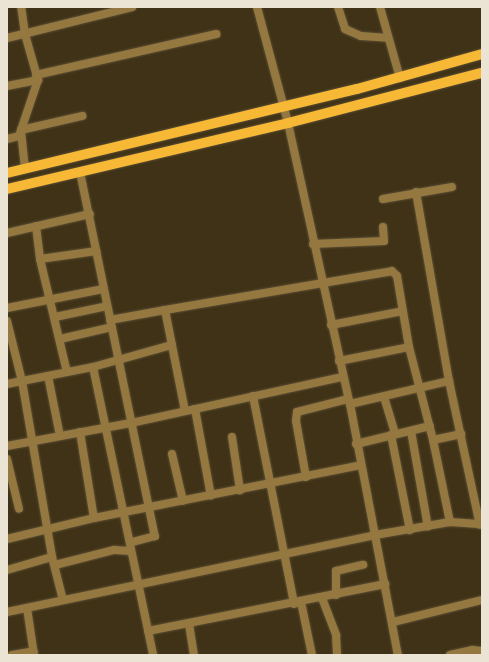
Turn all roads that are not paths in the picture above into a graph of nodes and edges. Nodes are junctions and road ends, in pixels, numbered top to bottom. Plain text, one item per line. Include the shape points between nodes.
1 (21, 7) edge
2 (132, 7) edge
3 (257, 7) edge
4 (338, 7) edge
5 (380, 7) edge
6 (25, 34) junction
7 (216, 34) dead end
8 (7, 38) edge
9 (388, 38) junction
10 (482, 54) edge
11 (482, 73) edge
12 (37, 78) junction
13 (400, 78) junction
14 (7, 86) edge
15 (283, 107) junction
16 (82, 116) dead end
17 (288, 123) junction
18 (21, 130) junction
19 (7, 139) edge
20 (25, 169) junction
21 (80, 172) junction
22 (7, 173) edge
23 (452, 187) dead end
24 (7, 189) edge
25 (416, 192) junction
26 (383, 199) dead end
27 (90, 214) junction
28 (36, 226) junction
29 (383, 227) dead end
30 (7, 233) edge
31 (313, 244) junction
32 (96, 251) junction
33 (40, 259) junction
34 (322, 282) junction
35 (103, 289) junction
36 (51, 299) junction
37 (107, 306) junction
38 (7, 308) edge
39 (165, 310) junction
40 (402, 311) junction
41 (55, 317) junction
42 (7, 321) edge
43 (111, 323) junction
44 (331, 325) junction
45 (60, 339) junction
46 (172, 345) junction
47 (409, 347) junction
48 (119, 361) junction
49 (339, 361) junction
50 (93, 367) junction
51 (67, 372) junction
52 (48, 376) junction
53 (342, 377) junction
54 (22, 381) junction
55 (449, 381) junction
56 (7, 384) edge
57 (420, 388) junction
58 (253, 396) junction
59 (384, 397) junction
60 (349, 402) junction
61 (195, 409) junction
62 (185, 412) junction
63 (131, 423) junction
64 (106, 426) junction
65 (430, 426) junction
66 (80, 432) junction
67 (411, 432) junction
68 (393, 434) junction
69 (461, 434) junction
70 (60, 436) junction
71 (232, 437) dead end
72 (433, 440) junction
73 (31, 441) junction
74 (356, 444) junction
75 (7, 446) edge
76 (172, 454) dead end
77 (7, 459) edge
78 (361, 466) junction
79 (306, 477) junction
80 (271, 484) junction
81 (240, 490) junction
82 (211, 496) junction
83 (183, 501) junction
84 (19, 509) dead end
85 (149, 509) junction
86 (122, 513) junction
87 (94, 518) junction
88 (450, 522) junction
89 (481, 524) edge
90 (428, 527) junction
91 (48, 529) junction
92 (410, 530) junction
93 (375, 535) junction
94 (7, 539) edge
95 (133, 542) dead end
96 (131, 551) junction
97 (285, 556) junction
98 (54, 561) junction
99 (363, 565) dead end
100 (7, 570) edge
101 (385, 584) junction
102 (140, 586) junction
103 (336, 595) junction
104 (322, 598) junction
105 (63, 600) junction
106 (482, 600) edge
107 (298, 603) junction
108 (27, 608) junction
109 (7, 612) edge
110 (393, 622) junction
111 (189, 624) junction
112 (148, 632) junction
113 (482, 651) edge
114 (34, 653) edge
115 (12, 655) edge
116 (153, 655) edge
117 (194, 655) edge
118 (312, 655) edge
119 (336, 655) edge
120 (398, 655) edge
121 (450, 655) edge

1 - 6 street
2 - 6 street
3 - 15 street
4 - 9 street via 345,28 349,31 361,36
5 - 9 street
6 - 8 street
6 - 12 street
7 - 12 street
9 - 13 street
10 - 13 main road
11 - 17 main road
12 - 14 street
12 - 18 street
13 - 15 main road
15 - 17 street
15 - 20 main road
16 - 18 street
17 - 21 main road
17 - 31 street
18 - 19 street via 19,136
18 - 20 street
20 - 22 main road
21 - 24 main road
21 - 27 street
23 - 25 street
25 - 26 street
25 - 55 street
27 - 28 street
27 - 32 street
28 - 30 street
28 - 33 street
29 - 31 street via 384,241
31 - 34 street
32 - 33 street
32 - 35 street
33 - 36 street
34 - 39 street
34 - 40 street via 392,271 397,276
34 - 44 street
35 - 36 street
35 - 37 street
36 - 38 street
36 - 41 street
37 - 41 street
37 - 43 street
39 - 43 street
39 - 46 street
40 - 44 street
40 - 47 street
41 - 45 street
42 - 54 street
43 - 45 street
43 - 48 street
44 - 49 street
45 - 51 street
46 - 48 street
46 - 62 street
47 - 49 street
47 - 57 street
48 - 50 street
48 - 63 street
49 - 53 street
50 - 51 street
50 - 64 street
51 - 52 street
52 - 54 street
52 - 70 street
53 - 58 street
53 - 60 street
54 - 56 street
54 - 73 street
55 - 57 street
55 - 69 street
57 - 59 street
57 - 65 street
58 - 61 street
58 - 80 street
59 - 60 street
59 - 68 street
60 - 74 street
60 - 79 street via 297,412 296,421
61 - 62 street
61 - 82 street
62 - 63 street
63 - 64 street
63 - 85 street
64 - 66 street
64 - 86 street
65 - 67 street
65 - 72 street
66 - 70 street
66 - 87 street
67 - 68 street
67 - 90 street
68 - 74 street
68 - 92 street
69 - 72 street
69 - 89 street
70 - 73 street
71 - 81 street
72 - 88 street
73 - 75 street
73 - 91 street
74 - 78 street
76 - 83 street
77 - 84 street
78 - 79 street
78 - 93 street
79 - 80 street
80 - 81 street
80 - 97 street
81 - 82 street
82 - 83 street
83 - 85 street
85 - 86 street
85 - 95 street via 155,536
86 - 87 street
86 - 96 street
87 - 91 street
88 - 89 street
88 - 90 street
90 - 92 street
91 - 94 street
91 - 98 street
92 - 93 street
93 - 97 street
93 - 101 street
96 - 98 street via 114,550
96 - 102 street
97 - 102 street
97 - 107 street
98 - 100 street
98 - 105 street
99 - 103 street via 336,571
101 - 103 street
101 - 110 street
102 - 105 street
102 - 112 street
103 - 104 street
104 - 107 street
104 - 119 street via 336,636
105 - 108 street
106 - 110 street
107 - 111 street
107 - 118 street
108 - 109 street
108 - 114 street
110 - 120 street
111 - 112 street
111 - 117 street
112 - 116 street
113 - 121 street via 472,650
114 - 115 street

